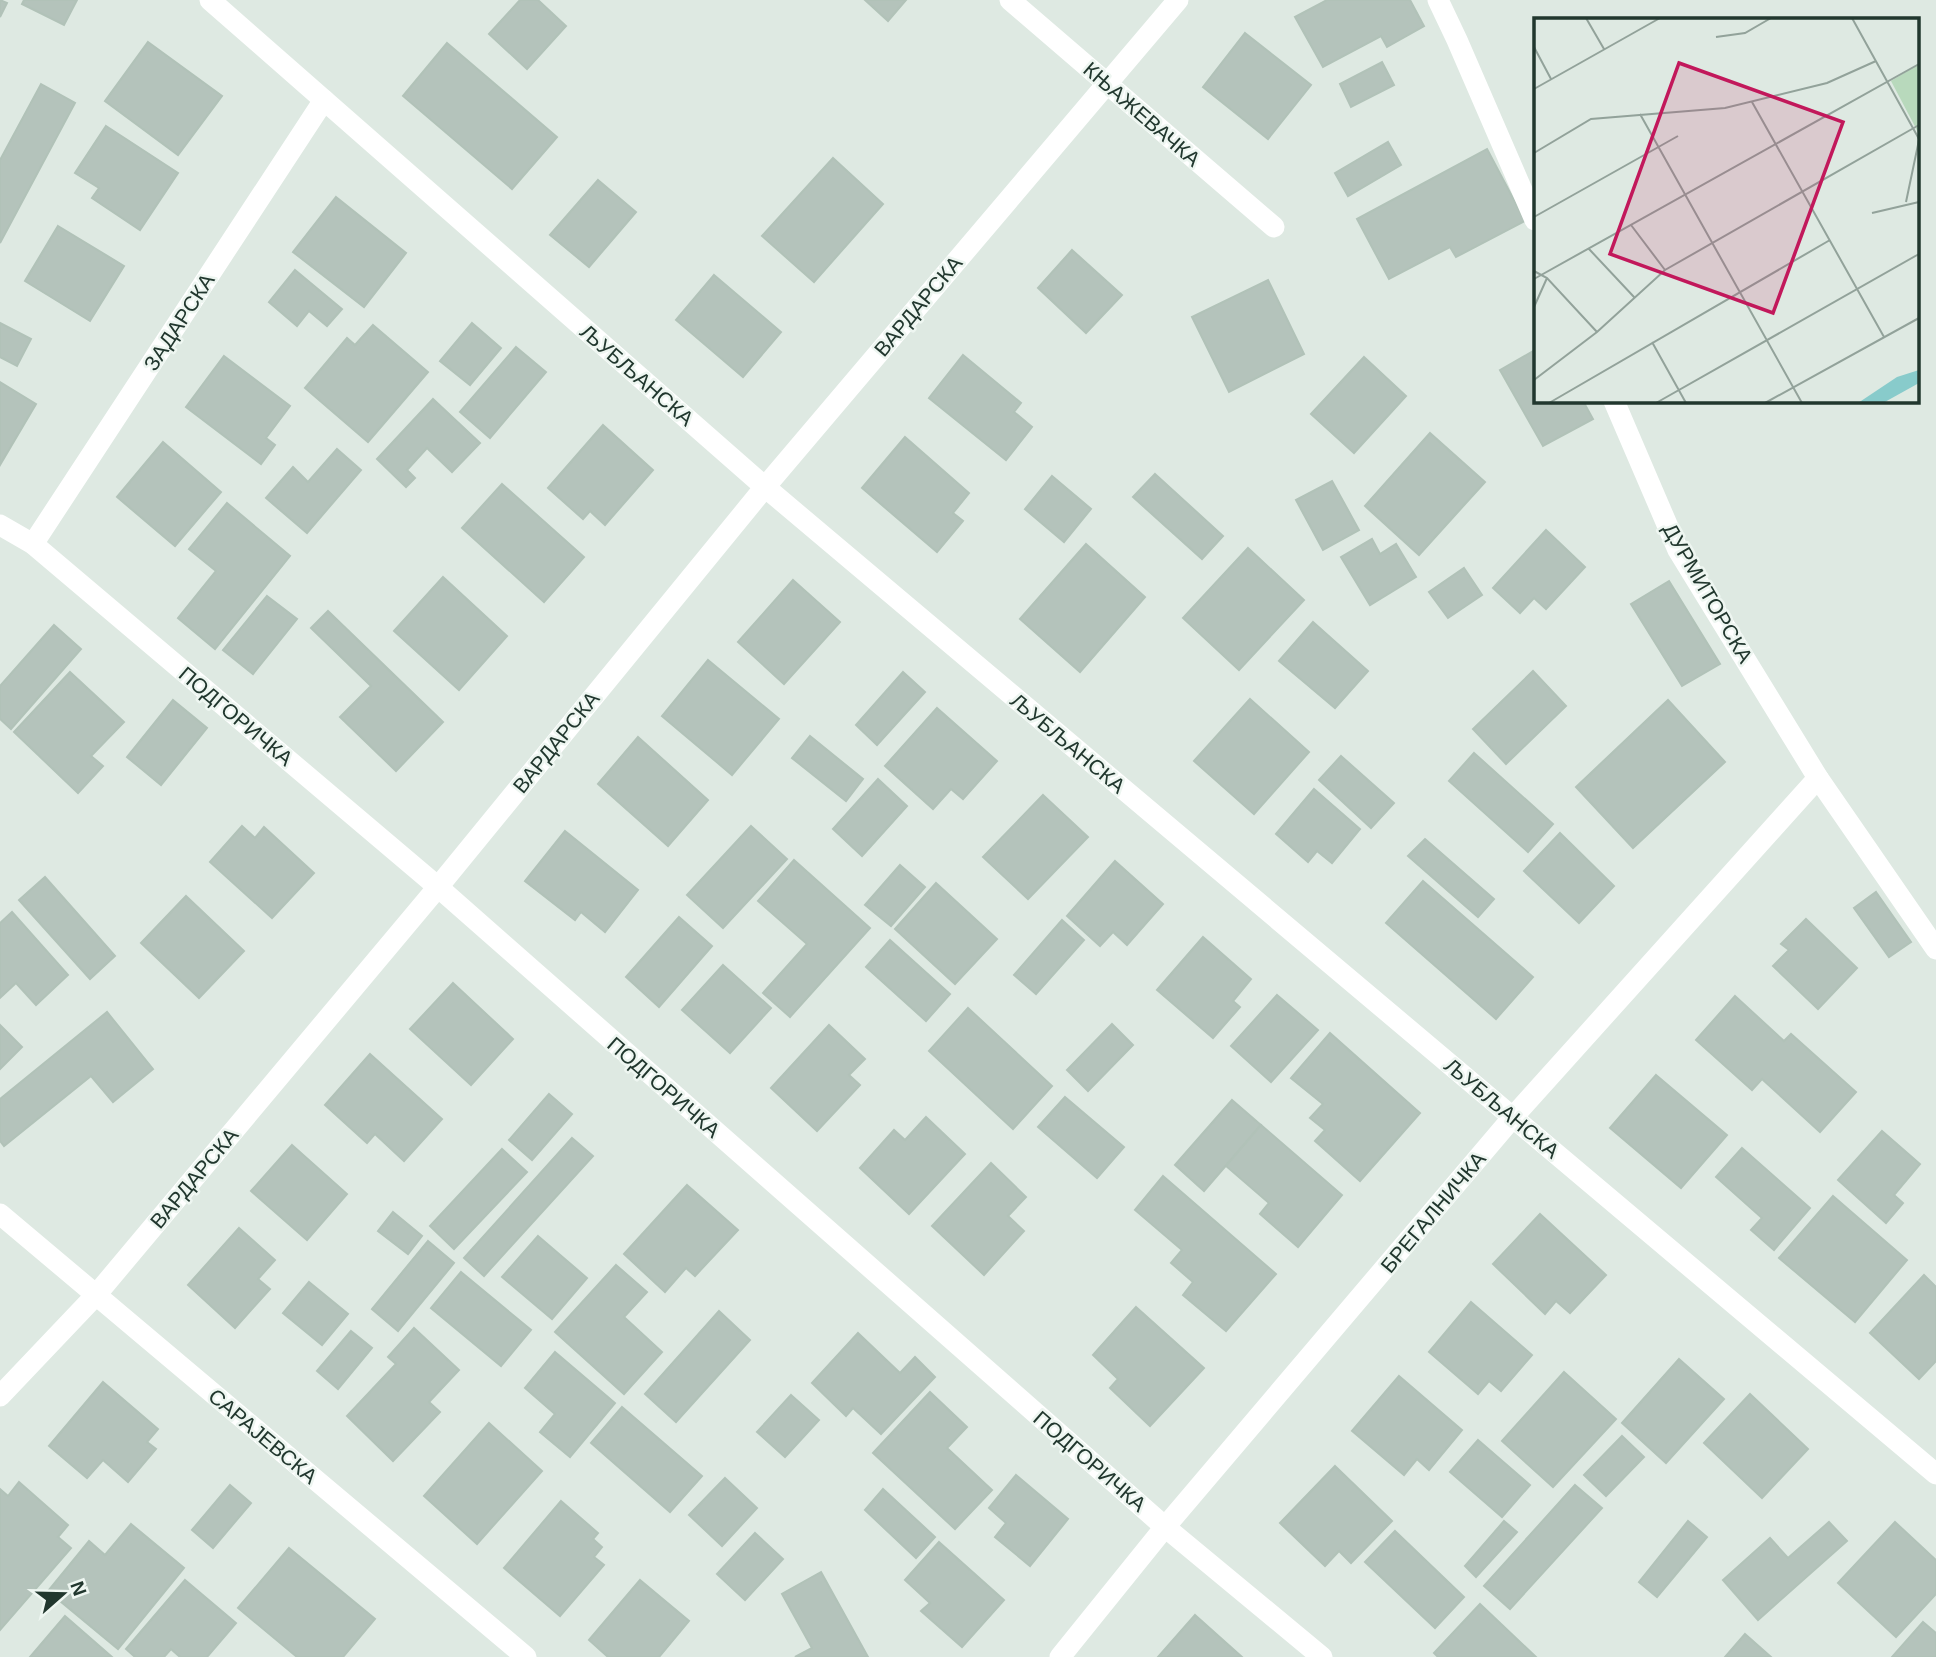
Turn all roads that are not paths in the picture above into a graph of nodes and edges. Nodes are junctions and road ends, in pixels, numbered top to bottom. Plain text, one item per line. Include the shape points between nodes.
1 (210, 0) edge
2 (1010, 0) edge
3 (1178, 0) edge
4 (1437, 0) edge
5 (1107, 84) junction
6 (324, 100) junction
7 (1534, 218) edge
8 (1274, 227) dead end
9 (1614, 402) edge
10 (765, 487) junction
11 (0, 525) edge
12 (33, 544) junction
13 (1818, 778) junction
14 (438, 887) junction
15 (1936, 949) edge
16 (1513, 1117) junction
17 (0, 1214) edge
18 (96, 1295) junction
19 (0, 1396) edge
20 (1936, 1474) edge
21 (1165, 1527) junction
22 (526, 1657) edge
23 (1060, 1657) edge
24 (1322, 1657) edge

1 - 6 street, ЉУБЉАНСКА
2 - 5 street, КЊАЖЕВАЧКА
3 - 5 street, ВАРДАРСКА
4 - 7 street
5 - 8 street, КЊАЖЕВАЧКА
5 - 10 street, ВАРДАРСКА
6 - 10 street, ЉУБЉАНСКА
6 - 12 street, ЗАДАРСКА
9 - 13 street, ДУРМИТОРСКА via 1678,550
10 - 14 street, ВАРДАРСКА
10 - 16 street, ЉУБЉАНСКА
11 - 12 street, ПОДГОРИЧКА
12 - 14 street, ПОДГОРИЧКА
13 - 15 street
13 - 16 street, БРЕГАЛНИЧКА
14 - 18 street, ВАРДАРСКА
14 - 21 street, ПОДГОРИЧКА
16 - 20 street, ЉУБЉАНСКА
16 - 21 street, БРЕГАЛНИЧКА
17 - 18 street, САРАЈЕВСКА
18 - 19 street, ВАРДАРСКА
18 - 22 street, САРАЈЕВСКА
21 - 23 street, БРЕГАЛНИЧКА
21 - 24 street, ПОДГОРИЧКА

